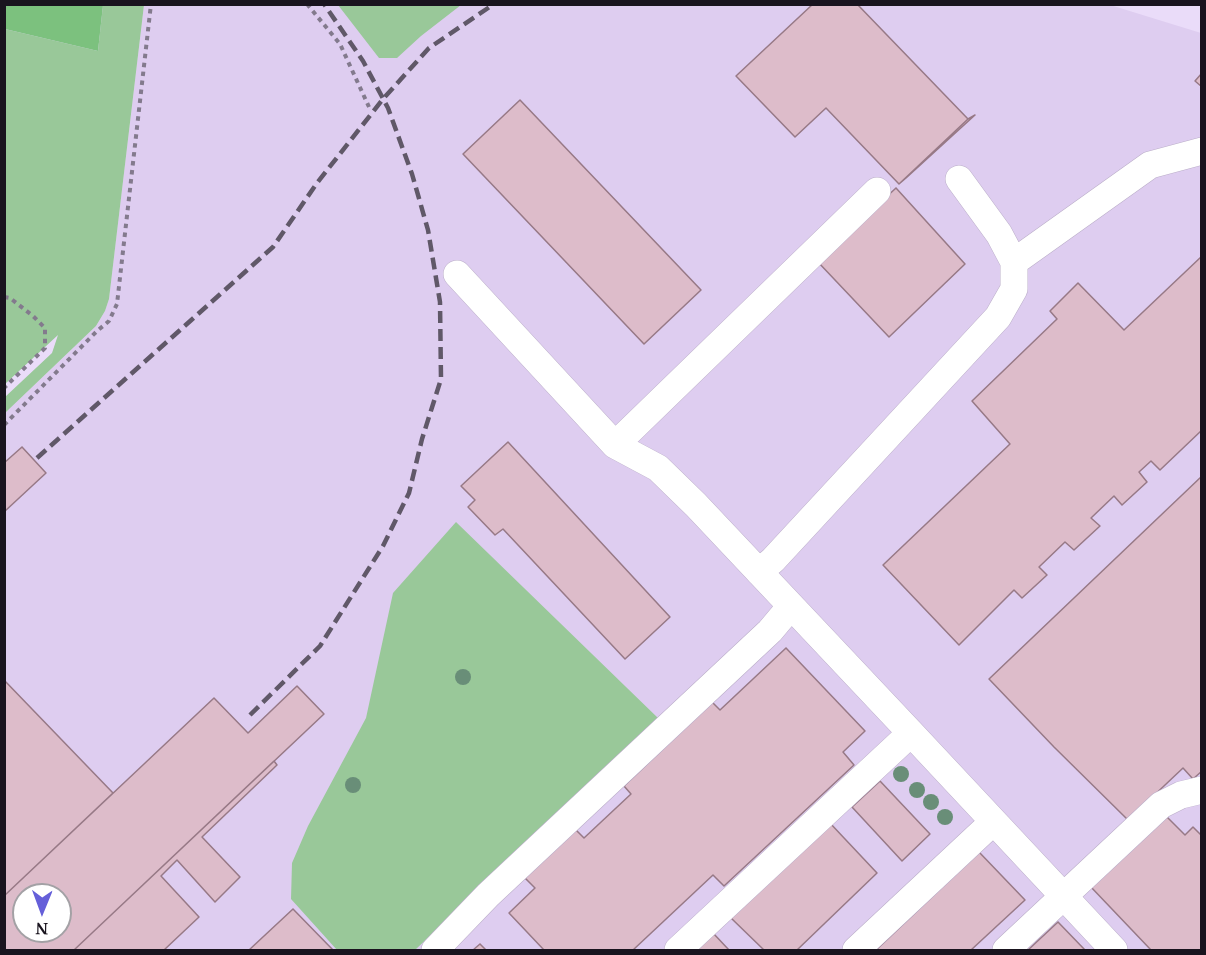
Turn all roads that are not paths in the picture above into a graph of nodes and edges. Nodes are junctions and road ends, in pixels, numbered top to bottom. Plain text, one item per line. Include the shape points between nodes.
1 (1202, 151) edge
2 (959, 179) dead end
3 (877, 191) dead end
4 (1014, 262) junction
5 (457, 274) dead end
6 (615, 446) junction
7 (759, 572) junction
8 (791, 606) junction
9 (911, 733) junction
10 (1202, 790) edge
11 (993, 822) junction
12 (1063, 896) junction
13 (435, 951) edge
14 (678, 951) edge
15 (856, 951) edge
16 (1006, 951) edge
17 (1114, 951) edge

1 - 4 lane via 1150,165
2 - 4 lane
3 - 6 lane
4 - 7 lane via 1014,289 998,317
5 - 6 lane
6 - 7 lane via 658,468
7 - 8 lane
8 - 9 lane
8 - 13 lane via 770,631 488,895
9 - 11 lane
9 - 14 lane
10 - 12 lane via 1161,805
11 - 12 lane
11 - 15 lane
12 - 16 lane
12 - 17 lane

